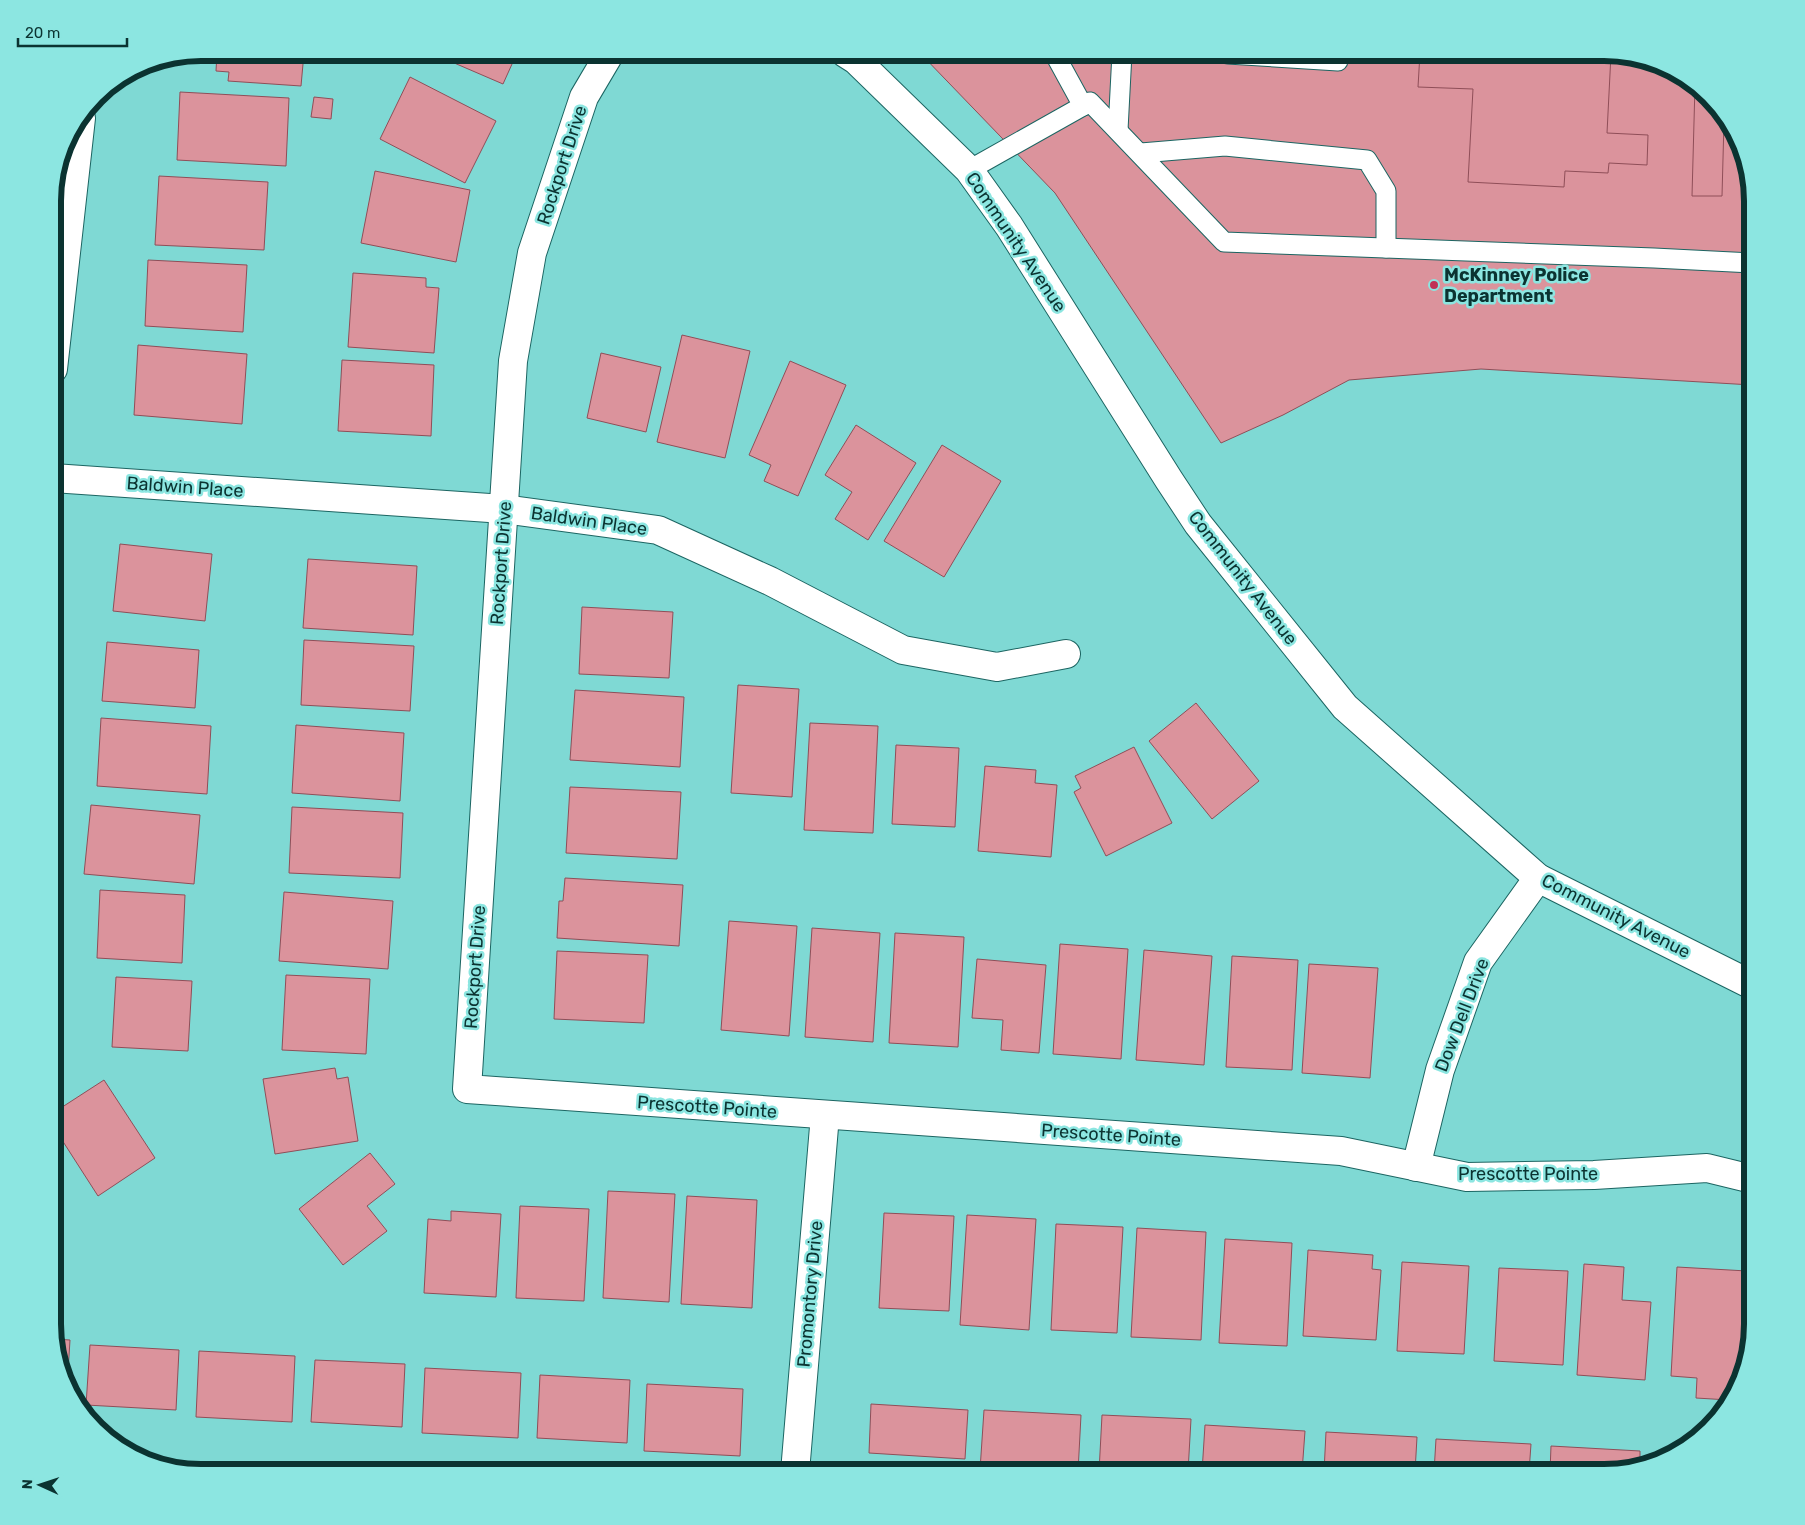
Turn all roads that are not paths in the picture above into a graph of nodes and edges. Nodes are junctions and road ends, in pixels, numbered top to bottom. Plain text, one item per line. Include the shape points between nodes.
1 (1059, 61) edge
2 (1122, 61) edge
3 (604, 62) edge
4 (858, 62) edge
5 (1083, 106) junction
6 (1118, 130) junction
7 (79, 132) edge
8 (1141, 153) junction
9 (969, 170) junction
10 (1386, 248) junction
11 (1744, 263) edge
12 (62, 288) edge
13 (62, 479) edge
14 (504, 509) junction
15 (1066, 654) dead end
16 (1538, 878) junction
17 (1744, 980) edge
18 (467, 1089) joint
19 (825, 1115) junction
20 (1416, 1166) junction
21 (1744, 1177) edge
22 (796, 1464) edge

1 - 5 lane
2 - 6 lane
3 - 14 street, Rockport Drive via 584,97 532,253 513,360
4 - 9 street, Community Avenue
5 - 6 lane via 1090,102
5 - 9 lane
6 - 8 lane
7 - 12 street
8 - 10 lane via 1224,242
8 - 10 lane via 1225,146 1367,160 1386,191
9 - 16 street, Community Avenue via 1009,226 1198,524 1345,707
10 - 11 lane
13 - 14 street, Baldwin Place
14 - 15 street, Baldwin Place via 658,530 770,581 903,650 997,667
14 - 18 street, Rockport Drive
16 - 17 street, Community Avenue
16 - 20 street, Dow Dell Drive via 1478,962 1440,1070
18 - 19 street, Prescotte Pointe
19 - 20 street, Prescotte Pointe via 1341,1152
19 - 22 street, Promontory Drive
20 - 21 street, Prescotte Pointe via 1467,1177 1594,1175 1707,1168

